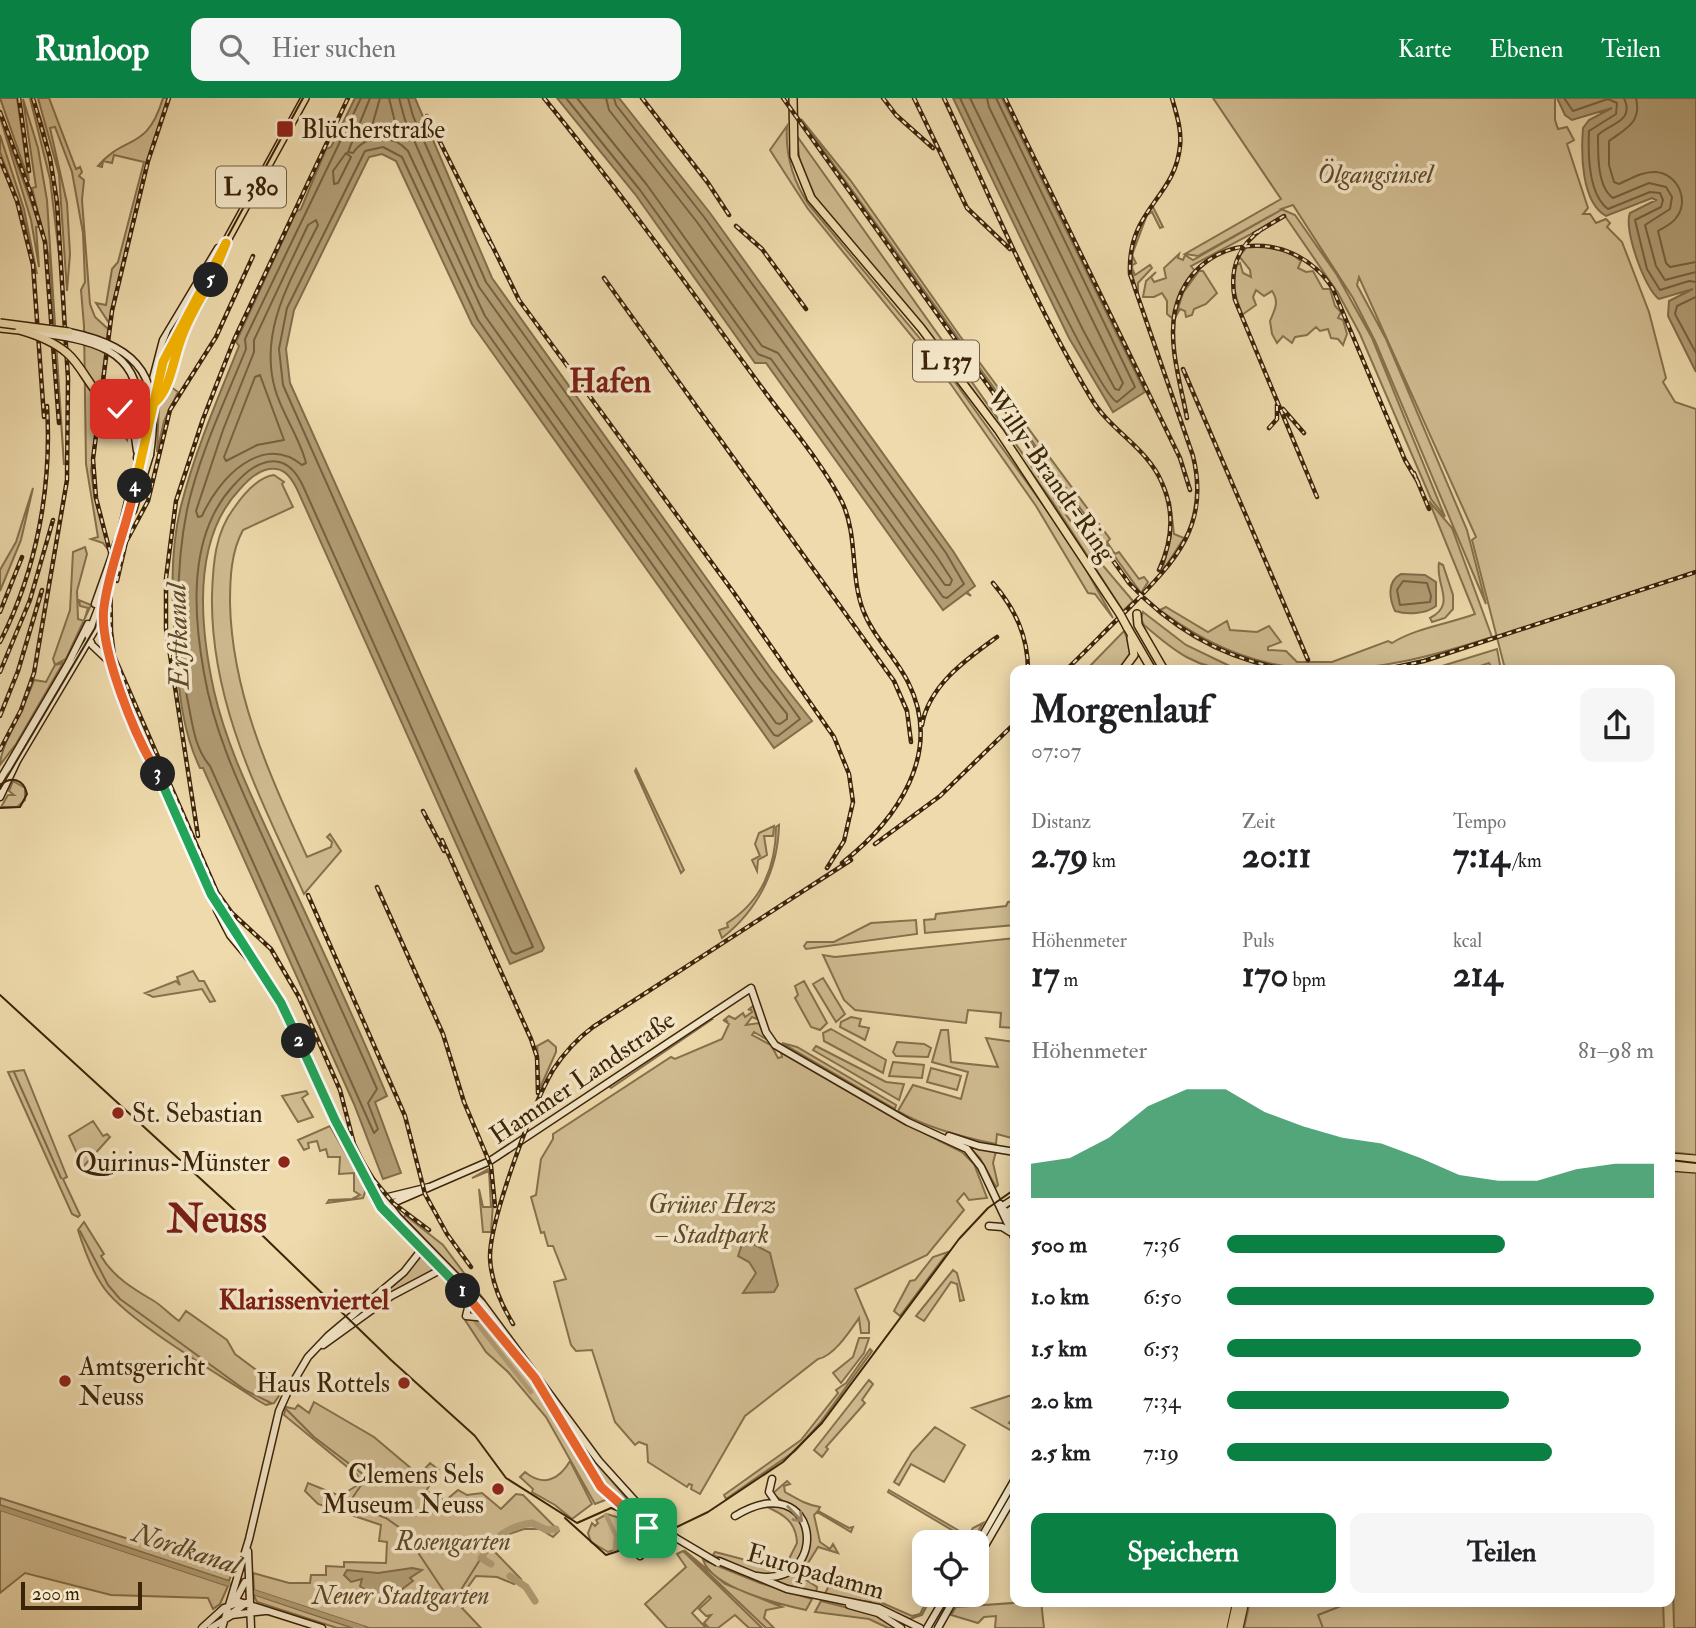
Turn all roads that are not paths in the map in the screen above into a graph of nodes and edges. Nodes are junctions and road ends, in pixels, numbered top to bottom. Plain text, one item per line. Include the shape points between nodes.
1 (302, 98) edge
2 (793, 98) edge
3 (226, 243) junction
4 (218, 248) joint
5 (0, 325) edge
6 (19, 330) junction
7 (69, 332) joint
8 (136, 463) junction
9 (122, 535) junction
10 (104, 603) junction
11 (1137, 614) dead end
12 (1123, 621) junction
13 (1138, 625) junction
14 (90, 640) junction
15 (79, 645) junction
16 (105, 652) junction
17 (78, 661) junction
18 (1126, 665) edge
19 (1149, 665) edge
20 (1161, 665) edge
21 (8, 771) junction
22 (0, 780) edge
23 (0, 797) edge
24 (915, 1125) junction
25 (1010, 1151) edge
26 (1675, 1158) edge
27 (1696, 1160) edge
28 (1675, 1166) edge
29 (1696, 1168) edge
30 (429, 1187) junction
31 (405, 1198) junction
32 (382, 1201) junction
33 (1010, 1201) edge
34 (1002, 1207) junction
35 (1010, 1207) edge
36 (398, 1217) junction
37 (1010, 1219) edge
38 (989, 1226) dead end
39 (1010, 1226) edge
40 (1010, 1233) edge
41 (408, 1237) junction
42 (422, 1249) junction
43 (435, 1251) junction
44 (442, 1259) junction
45 (409, 1266) junction
46 (442, 1269) junction
47 (465, 1293) junction
48 (480, 1305) junction
49 (350, 1320) junction
50 (490, 1321) junction
51 (535, 1378) junction
52 (772, 1479) dead end
53 (1010, 1488) edge
54 (776, 1502) junction
55 (1010, 1503) edge
56 (636, 1504) junction
57 (735, 1516) dead end
58 (986, 1530) edge
59 (989, 1539) edge
60 (640, 1556) dead end
61 (719, 1562) junction
62 (733, 1568) junction
63 (242, 1578) junction
64 (811, 1596) junction
65 (826, 1599) junction
66 (240, 1603) junction
67 (938, 1607) edge
68 (950, 1607) edge
69 (1236, 1607) edge
70 (1243, 1607) edge
71 (226, 1618) junction
72 (211, 1626) edge
73 (899, 1627) edge
74 (924, 1627) edge
75 (202, 1628) edge
76 (222, 1628) edge
77 (250, 1628) edge
78 (322, 1628) edge
79 (938, 1628) edge
80 (1231, 1628) edge
81 (1238, 1628) edge

1 - 3 main road, L 380
1 - 4 main road, L 380
2 - 12 main road, Willy-Brandt-Ring / L 137 via 794,156 811,198 921,328 999,431
3 - 6 main road, bridge via 181,339 167,387 154,402 137,410 108,404 65,351
3 - 9 main road, L 380 via 163,362
4 - 8 main road, L 380 via 158,353
5 - 6 main road, bridge
5 - 7 main road, bridge
6 - 8 main road, bridge via 84,340 112,352 133,377 138,394
7 - 9 main road, bridge via 112,343 127,353 149,385 153,406 150,455
8 - 9 main road, L 380
9 - 10 main road, L 380
9 - 14 main road
9 - 15 main road, L 380
10 - 14 main road, L 380
10 - 16 main road
11 - 13 main road
12 - 13 main road
12 - 18 main road via 1134,651
12 - 19 main road, Willy-Brandt-Ring / L 137
13 - 20 main road
14 - 15 main road
14 - 16 main road via 101,642
14 - 17 main road, L 380
15 - 21 main road, L 380
16 - 17 main road
16 - 32 main road via 211,894 245,955 281,1003 356,1158
17 - 21 main road, L 380
21 - 22 main road, L 380
21 - 23 main road, L 380
24 - 25 main road
24 - 30 main road, Hammer Landstraße via 775,1045 751,988 490,1161
24 - 34 main road via 970,1152
26 - 27 highway
28 - 29 highway
30 - 31 main road, Hammer Landstraße
30 - 32 main road, Hammer Landstraße
31 - 32 main road, Hammer Landstraße
31 - 36 main road via 397,1207
32 - 36 main road
32 - 41 main road via 386,1214
33 - 34 main road
34 - 35 main road
34 - 37 main road
34 - 39 main road
36 - 43 main road
38 - 40 main road
41 - 42 main road
41 - 45 main road via 414,1251
42 - 43 main road
42 - 45 main road
42 - 46 main road
43 - 44 main road
44 - 46 main road
44 - 48 main road
45 - 49 main road
46 - 47 main road
46 - 49 main road
47 - 48 main road
47 - 50 main road via 469,1304 466,1316 479,1315
48 - 50 main road, Europadamm
48 - 56 main road, Europadamm
49 - 63 main road via 312,1353 279,1411
50 - 51 main road, Europadamm
51 - 56 main road, Europadamm via 596,1462
51 - 60 main road via 589,1472 647,1528 649,1544
52 - 54 main road via 769,1492
53 - 58 main road
54 - 57 main road via 760,1502
54 -> 62 main road via 795,1511 803,1523 807,1539 802,1558 788,1573 771,1577
55 - 59 main road
56 - 61 main road, Europadamm, bridge via 676,1538
61 - 62 main road, Europadamm
61 - 64 main road, Europadamm via 760,1582
62 - 64 main road, Europadamm
63 - 66 main road
63 - 66 main road
64 - 65 main road, Europadamm
65 - 73 main road, Europadamm via 878,1613
65 - 74 main road, Europadamm via 879,1608
66 - 71 main road
66 - 71 main road
66 - 72 main road
66 - 75 main road
66 - 77 main road
66 - 78 main road
67 - 74 main road
68 - 79 main road
69 - 80 highway
70 - 81 highway
71 - 72 main road
71 - 76 main road

